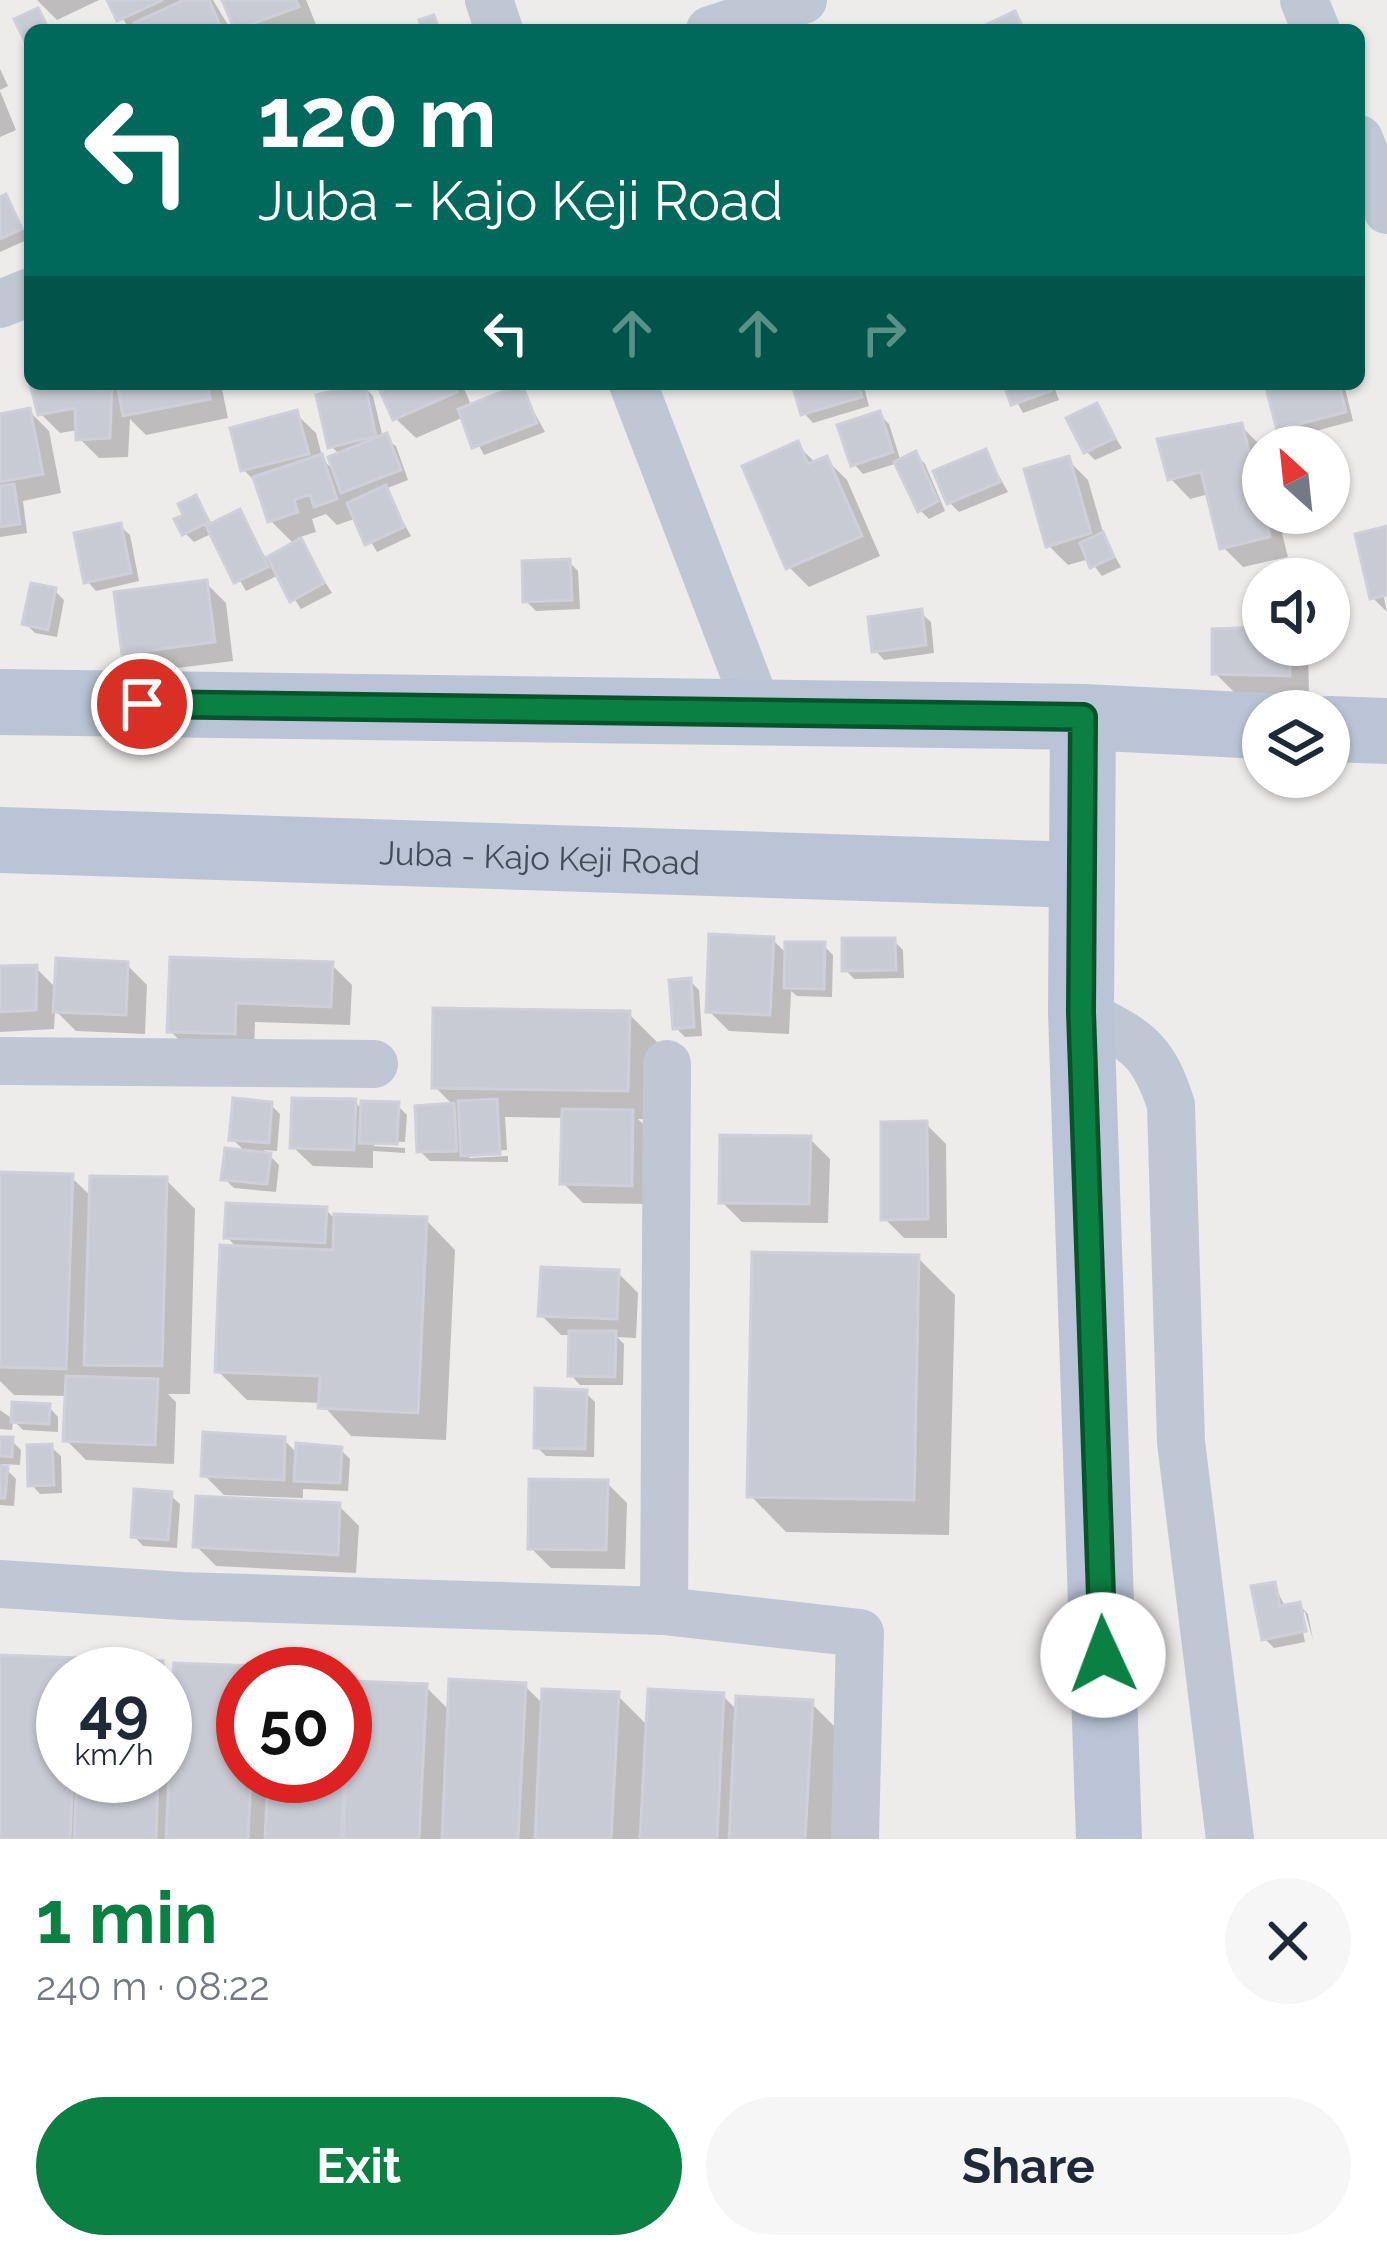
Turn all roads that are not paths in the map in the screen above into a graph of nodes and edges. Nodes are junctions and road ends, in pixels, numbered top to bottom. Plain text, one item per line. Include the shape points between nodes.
1 (802, 0) edge
2 (728, 24) edge
3 (1365, 154) edge
4 (1387, 210) edge
5 (635, 390) edge
6 (0, 702) edge
7 (759, 712) junction
8 (1083, 717) junction
9 (1242, 725) edge
10 (1350, 730) edge
11 (1387, 731) edge
12 (0, 840) edge
13 (1080, 875) junction
14 (1081, 1012) junction
15 (0, 1061) edge
16 (374, 1064) dead end
17 (667, 1064) dead end
18 (0, 1584) edge
19 (664, 1610) junction
20 (855, 1839) edge
21 (1109, 1839) edge
22 (1230, 1839) edge

1 - 2 street
3 - 4 street
5 - 7 street
6 - 7 main road
7 - 8 main road
8 - 9 main road
8 - 13 main road
10 - 11 main road
12 - 13 main road, Juba - Kajo Keji Road
13 - 14 main road
14 - 21 main road
14 - 22 street via 1142,1045 1159,1066 1171,1106 1181,1442
15 - 16 street
17 - 19 street
18 - 19 street
19 - 20 street via 860,1633

